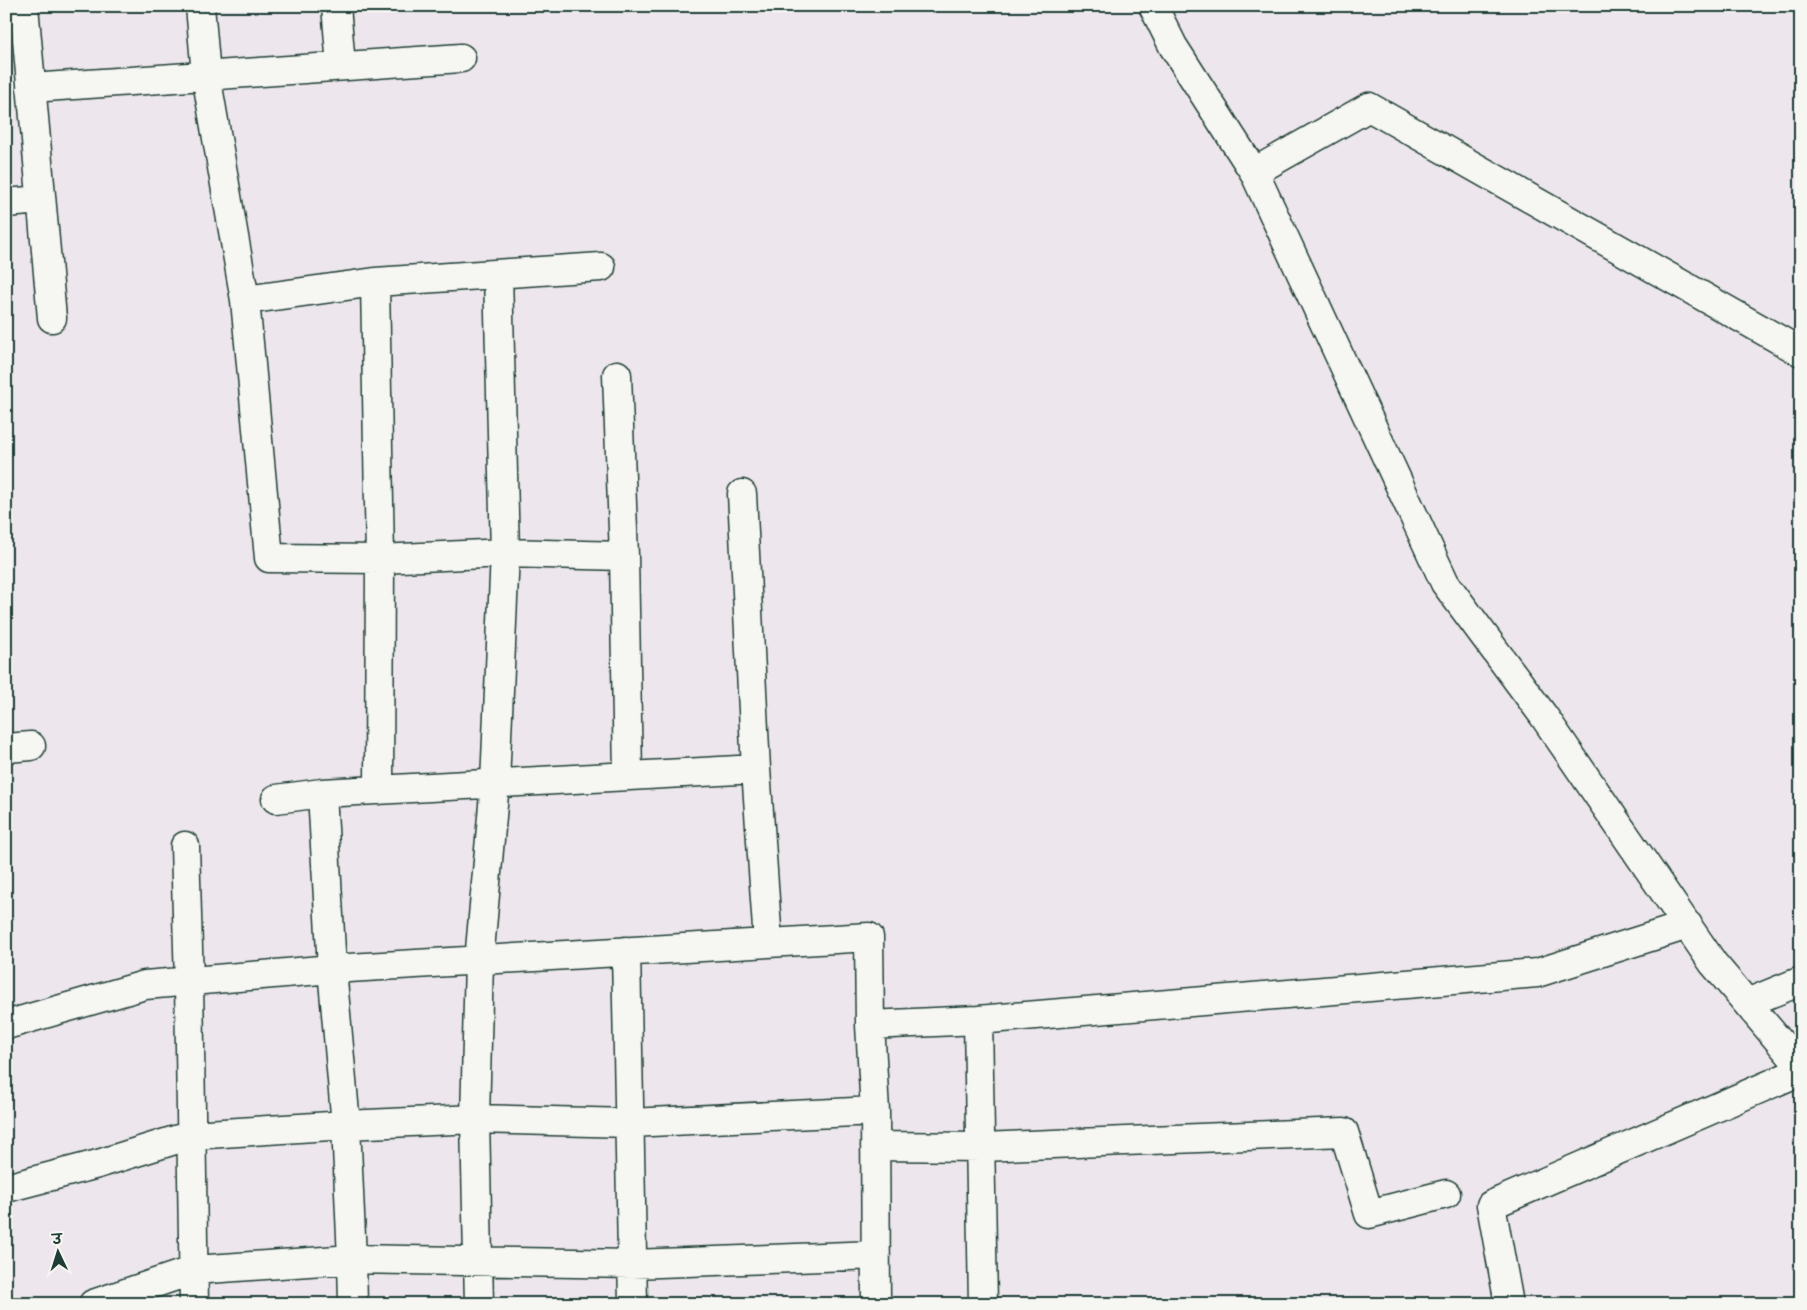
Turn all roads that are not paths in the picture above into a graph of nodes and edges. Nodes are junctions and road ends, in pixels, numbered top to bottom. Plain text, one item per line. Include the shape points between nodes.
1 (24, 6) edge
2 (200, 6) edge
3 (336, 6) edge
4 (1154, 6) edge
5 (460, 58) dead end
6 (341, 66) junction
7 (206, 76) junction
8 (31, 88) junction
9 (1254, 172) junction
10 (41, 200) junction
11 (6, 203) edge
12 (601, 267) dead end
13 (498, 274) junction
14 (375, 282) junction
15 (245, 300) junction
16 (52, 318) dead end
17 (1801, 352) edge
18 (617, 376) dead end
19 (742, 494) dead end
20 (505, 553) junction
21 (624, 556) junction
22 (380, 559) junction
23 (756, 769) junction
24 (628, 775) junction
25 (495, 783) junction
26 (379, 790) junction
27 (322, 793) junction
28 (276, 799) dead end
29 (184, 846) dead end
30 (1688, 925) junction
31 (768, 943) junction
32 (626, 952) junction
33 (479, 961) junction
34 (332, 969) junction
35 (1801, 981) edge
36 (189, 983) junction
37 (1747, 1003) junction
38 (978, 1020) junction
39 (6, 1025) edge
40 (870, 1025) junction
41 (1801, 1069) edge
42 (875, 1111) junction
43 (475, 1118) junction
44 (630, 1124) junction
45 (346, 1125) junction
46 (192, 1135) junction
47 (875, 1146) junction
48 (982, 1146) junction
49 (6, 1188) edge
50 (1446, 1194) dead end
51 (875, 1255) junction
52 (352, 1259) junction
53 (477, 1262) junction
54 (632, 1264) junction
55 (194, 1270) junction
56 (94, 1304) edge
57 (194, 1304) edge
58 (352, 1304) edge
59 (479, 1304) edge
60 (633, 1304) edge
61 (876, 1304) edge
62 (984, 1304) edge
63 (1509, 1304) edge

1 - 8 street
2 - 7 street
3 - 6 street
4 - 9 street via 1173,46
5 - 6 street
6 - 7 street
7 - 8 street
7 - 15 street
8 - 10 street
9 - 17 street via 1369,107
9 - 30 street via 1445,584 1543,715
10 - 11 street
10 - 16 street
12 - 13 street
13 - 14 street
13 - 20 street
14 - 15 street
14 - 22 street
15 - 22 street via 269,558
18 - 21 street
19 - 23 street
20 - 21 street
20 - 22 street
20 - 25 street
21 - 24 street
22 - 26 street
23 - 24 street
23 - 31 street
24 - 25 street
25 - 26 street
25 - 33 street
26 - 27 street
27 - 28 street
27 - 34 street
29 - 36 street
30 - 37 street via 1713,963
30 - 38 street via 1537,973
31 - 32 street
31 - 40 street via 869,937
32 - 33 street
32 - 44 street
33 - 34 street
33 - 43 street
34 - 36 street
34 - 45 street
35 - 37 street
36 - 39 street via 146,985
36 - 46 street
37 - 41 street
38 - 40 street
38 - 48 street
40 - 42 street
41 - 63 street via 1491,1205
42 - 44 street
42 - 47 street
43 - 44 street
43 - 45 street
43 - 53 street
44 - 54 street
45 - 46 street
45 - 52 street
46 - 49 street
46 - 55 street
47 - 48 street
47 - 51 street
48 - 50 street via 1344,1132 1369,1214
48 - 62 street
51 - 54 street
51 - 61 street
52 - 53 street
52 - 55 street
52 - 58 street
53 - 54 street
53 - 59 street
54 - 60 street
55 - 56 street
55 - 57 street

